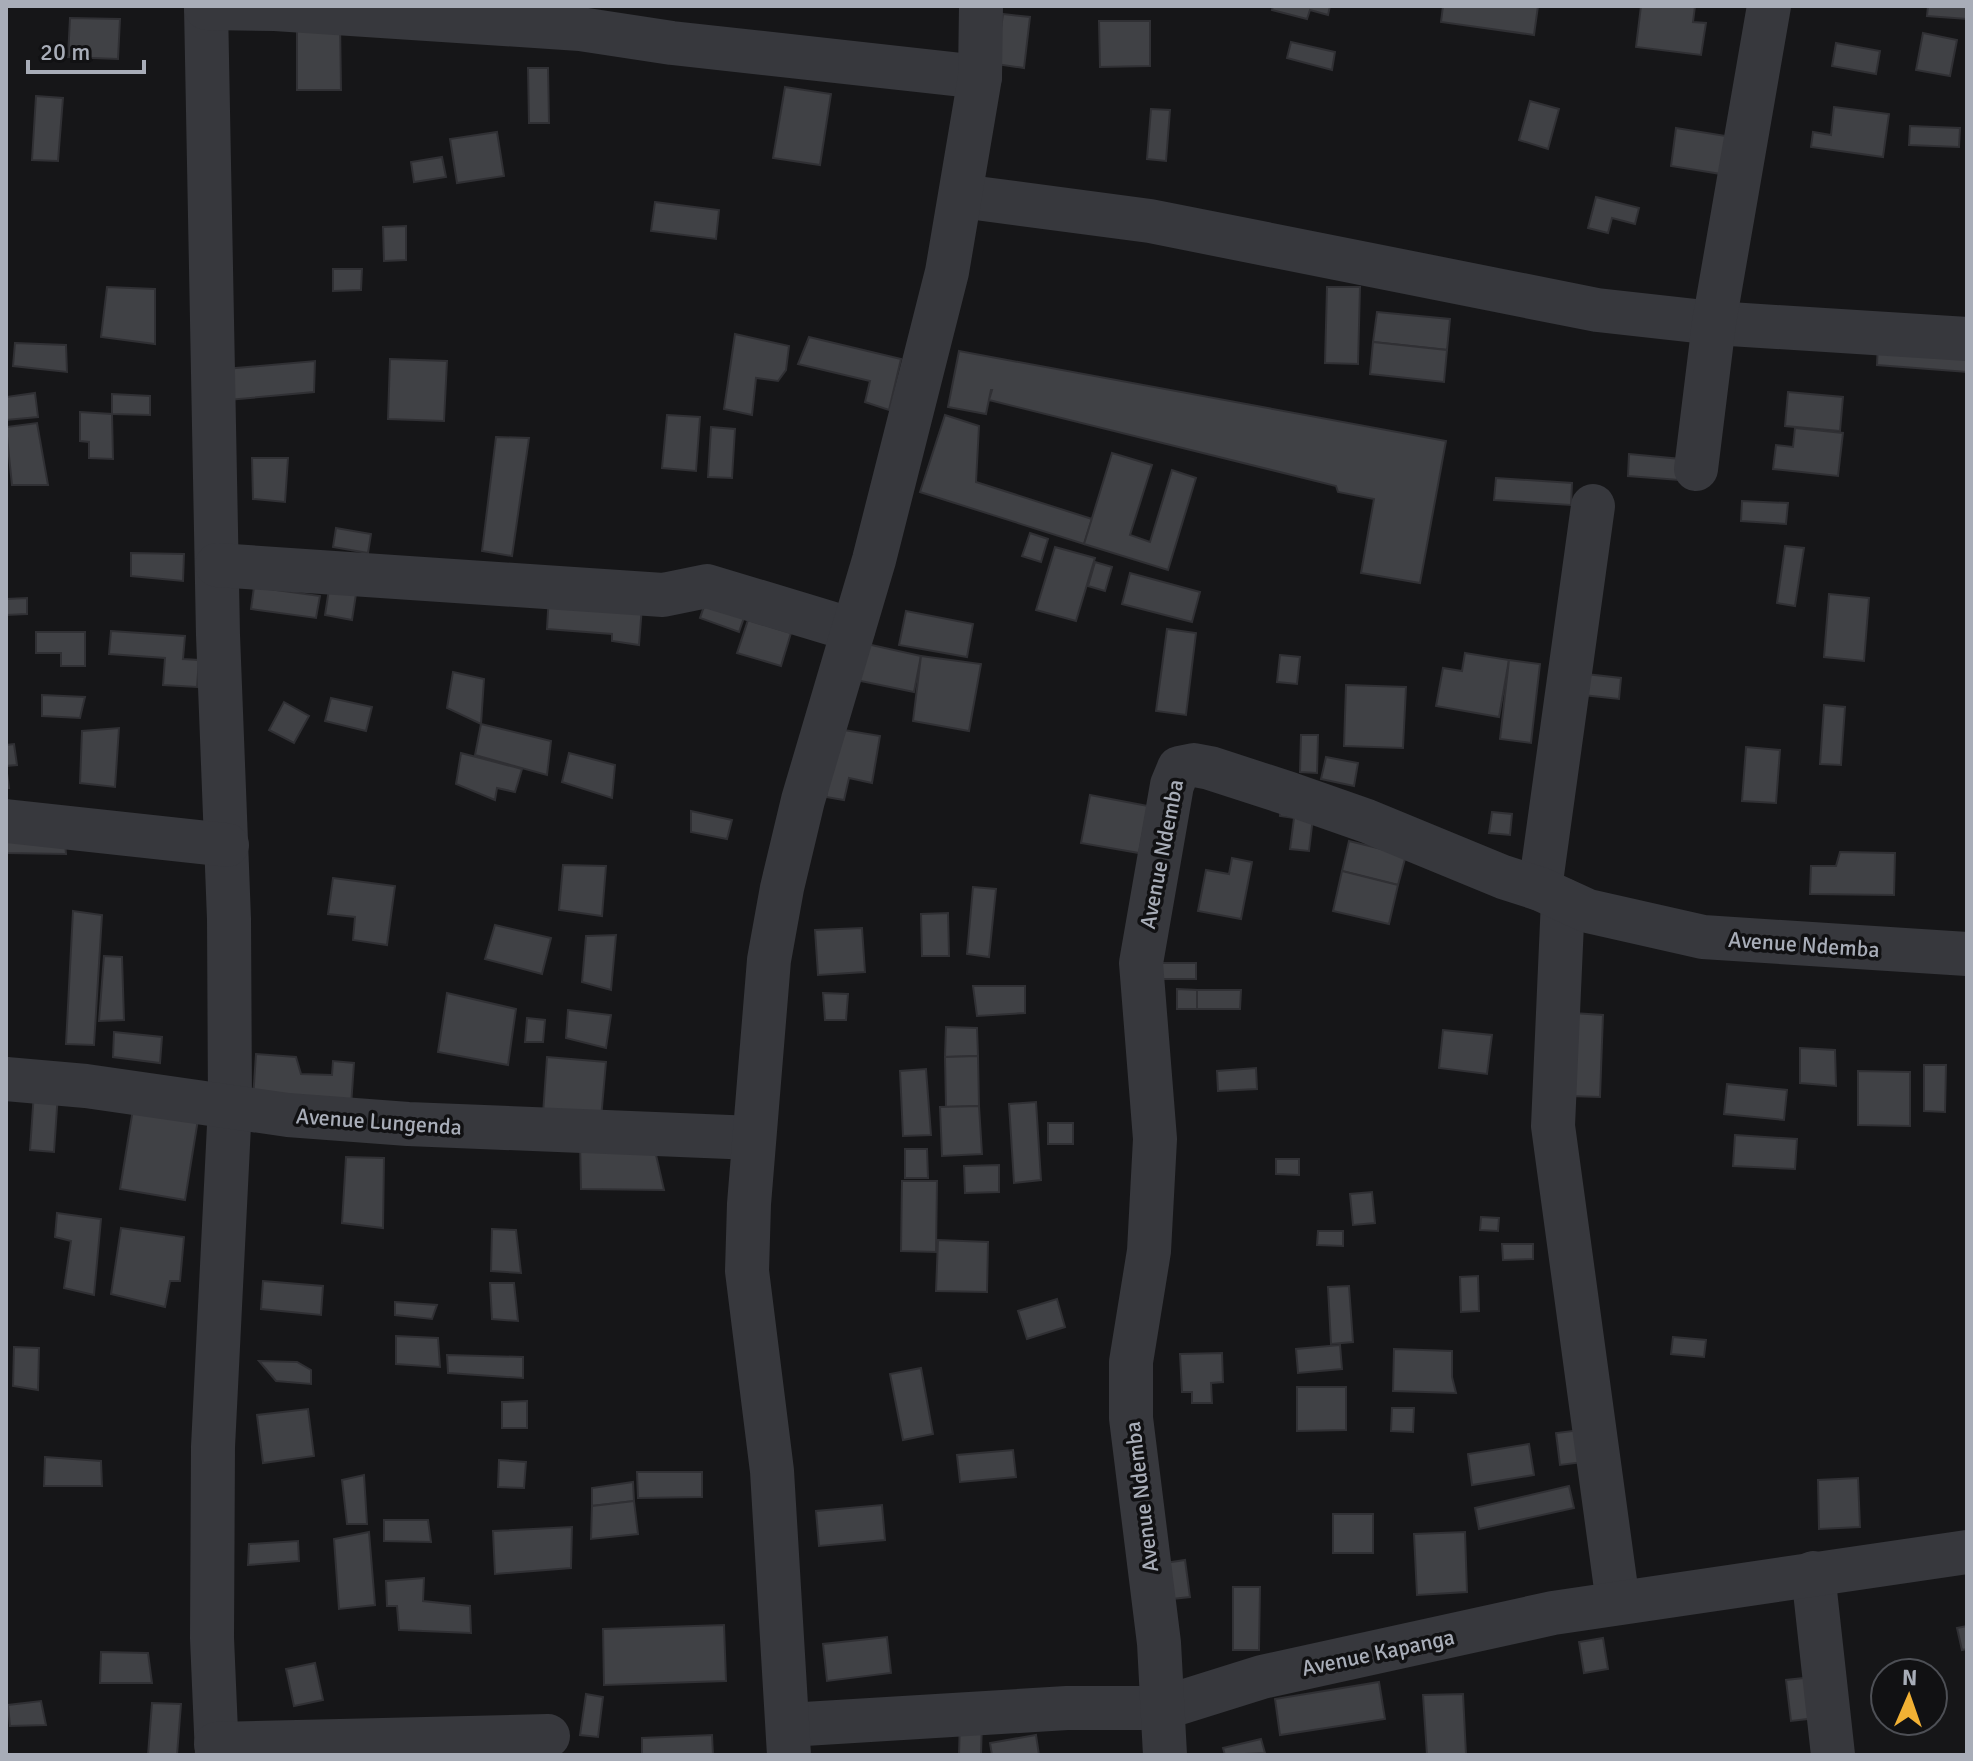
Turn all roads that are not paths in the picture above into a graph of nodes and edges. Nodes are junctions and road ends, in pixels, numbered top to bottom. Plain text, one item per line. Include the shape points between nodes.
1 (981, 6) edge
2 (1769, 6) edge
3 (206, 7) edge
4 (980, 77) junction
5 (961, 196) junction
6 (1714, 323) junction
7 (1967, 339) edge
8 (1696, 469) dead end
9 (1593, 506) dead end
10 (217, 565) junction
11 (853, 630) junction
12 (6, 821) edge
13 (227, 845) junction
14 (1551, 895) junction
15 (1967, 954) edge
16 (6, 1079) edge
17 (230, 1105) junction
18 (754, 1138) junction
19 (1967, 1552) edge
20 (1813, 1573) junction
21 (1618, 1603) junction
22 (1163, 1708) junction
23 (548, 1736) dead end
24 (788, 1740) edge
25 (216, 1750) edge
26 (1165, 1755) edge
27 (1833, 1755) edge

1 - 4 street
2 - 6 street
3 - 4 street via 580,29
3 - 10 street
4 - 5 street
5 - 6 street via 1150,221 1597,310
5 - 11 street via 947,272
6 - 7 street
6 - 8 street
9 - 14 street
10 - 11 street via 663,595 707,586
10 - 13 street
11 - 18 street via 782,888 769,960
12 - 13 street
13 - 17 street
14 - 15 street, Avenue Ndemba via 1588,911 1703,937
14 - 21 street via 1553,1126
14 - 22 street, Avenue Ndemba via 1367,821 1224,772 1184,765 1175,774 1141,963 1155,1139 1149,1251 1131,1362 1137,1485
16 - 17 street, Avenue Lungenda
17 - 18 street, Avenue Lungenda via 408,1124
17 - 25 street via 213,1447
18 - 24 street via 747,1271 772,1471
19 - 20 street, Avenue Kapanga
20 - 21 street, Avenue Kapanga
20 - 27 street
21 - 22 street, Avenue Kapanga via 1262,1677
22 - 24 street, Avenue Kapanga via 1067,1708
22 - 26 street, Avenue Ndemba
23 - 25 street

